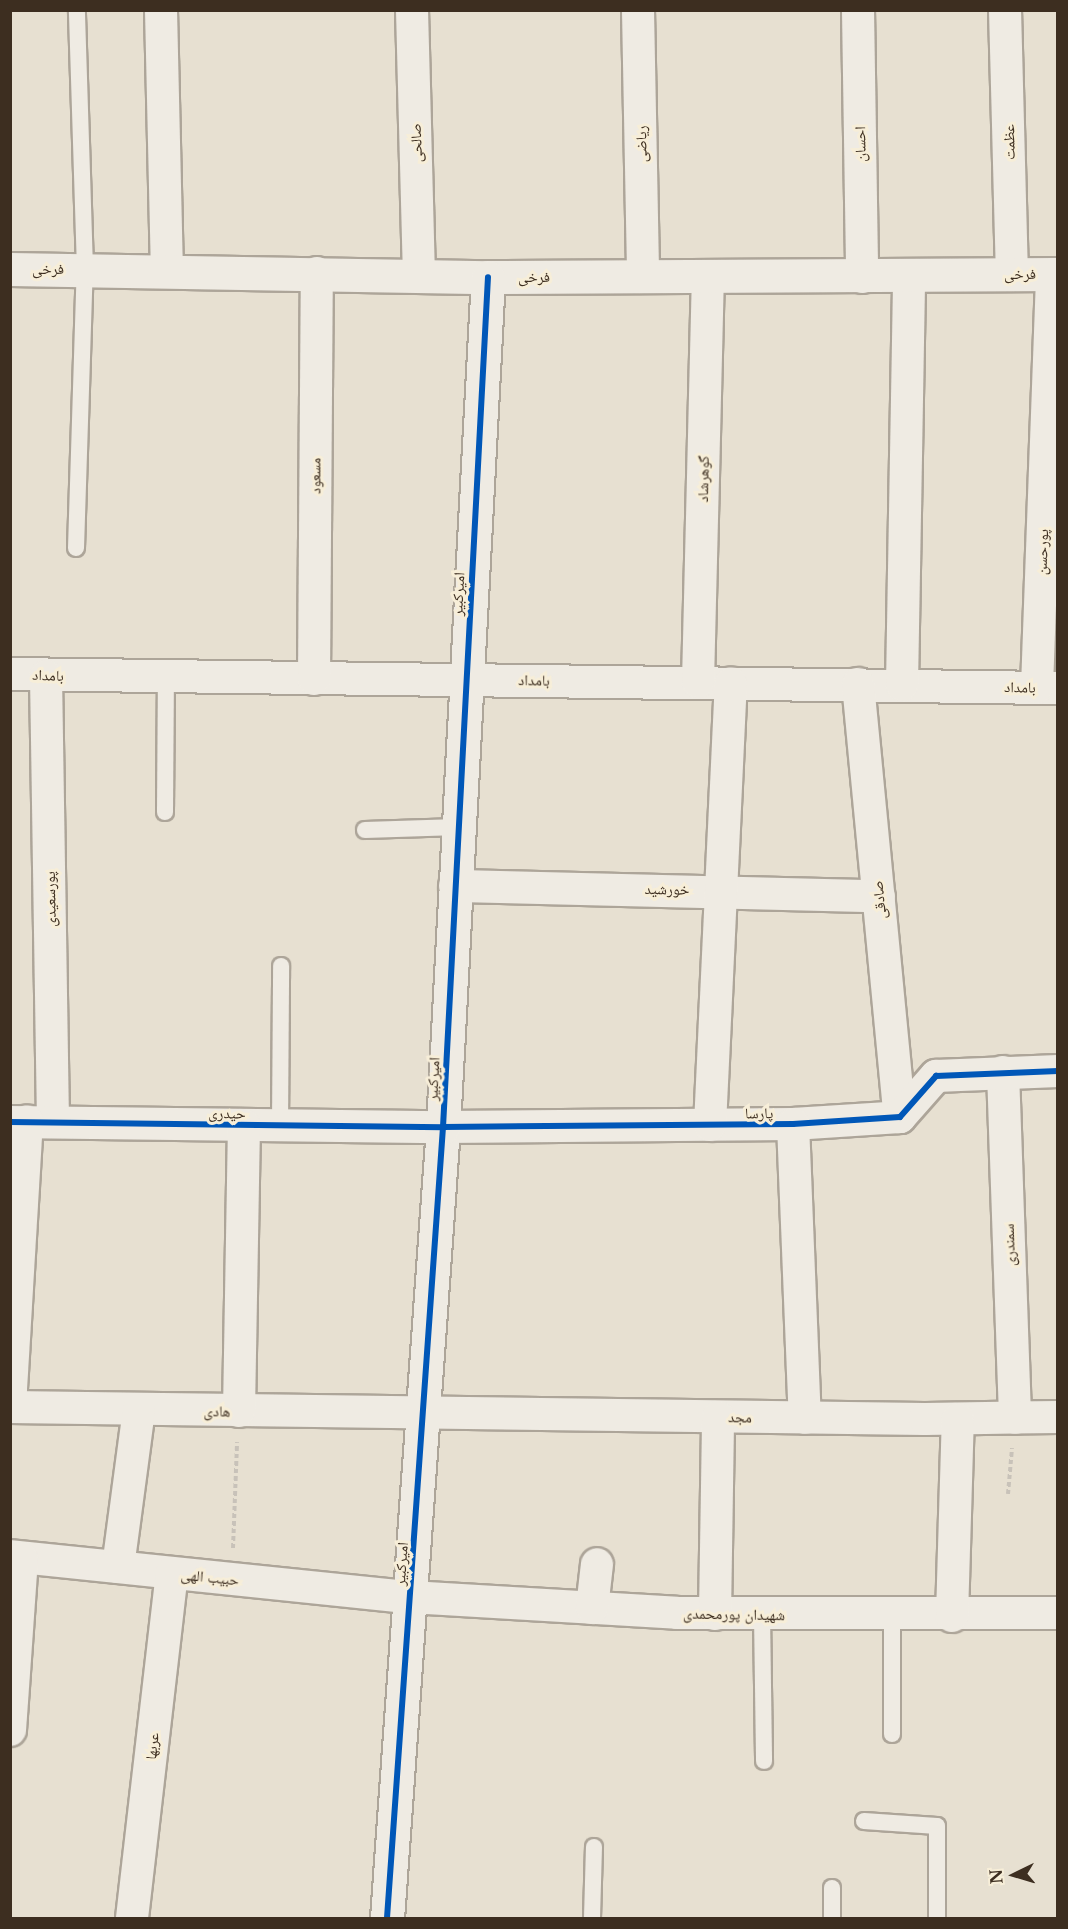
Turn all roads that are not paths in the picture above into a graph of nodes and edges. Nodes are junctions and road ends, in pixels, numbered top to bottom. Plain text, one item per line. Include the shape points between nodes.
1 (77, 10) edge
2 (160, 10) edge
3 (412, 10) edge
4 (638, 10) edge
5 (858, 10) edge
6 (1005, 10) edge
7 (10, 269) edge
8 (85, 269) junction
9 (167, 269) junction
10 (317, 273) junction
11 (1012, 273) junction
12 (1055, 274) edge
13 (419, 275) junction
14 (909, 276) junction
15 (488, 277) junction
16 (644, 277) junction
17 (708, 277) junction
18 (862, 277) junction
19 (76, 548) dead end
20 (10, 674) edge
21 (46, 676) junction
22 (166, 679) junction
23 (314, 680) junction
24 (466, 680) junction
25 (698, 682) junction
26 (731, 683) junction
27 (858, 684) junction
28 (902, 685) junction
29 (1047, 688) edge
30 (165, 812) dead end
31 (458, 827) junction
32 (365, 830) dead end
33 (455, 886) junction
34 (721, 890) junction
35 (879, 896) junction
36 (281, 966) dead end
37 (1058, 1071) edge
38 (1003, 1072) junction
39 (900, 1117) junction
40 (30, 1122) edge
41 (794, 1124) junction
42 (244, 1125) junction
43 (710, 1125) junction
44 (280, 1126) junction
45 (443, 1127) junction
46 (10, 1407) edge
47 (139, 1410) junction
48 (239, 1411) junction
49 (423, 1414) junction
50 (718, 1417) junction
51 (1058, 1417) edge
52 (805, 1418) junction
53 (1015, 1418) junction
54 (958, 1419) junction
55 (16, 1557) edge
56 (597, 1564) dead end
57 (118, 1567) junction
58 (172, 1573) junction
59 (410, 1597) junction
60 (592, 1608) junction
61 (1058, 1612) edge
62 (715, 1614) junction
63 (762, 1614) junction
64 (892, 1615) junction
65 (952, 1616) junction
66 (10, 1730) edge
67 (892, 1734) dead end
68 (764, 1761) dead end
69 (864, 1821) dead end
70 (594, 1846) dead end
71 (832, 1888) dead end
72 (132, 1918) edge
73 (387, 1918) edge
74 (592, 1918) edge
75 (832, 1918) edge
76 (937, 1918) edge

1 - 8 lane
2 - 9 street
3 - 13 street, صالحی
4 - 16 street, ریاضی
5 - 18 street, احسان
6 - 11 street, عظمت
7 - 8 street, فرخی
8 - 9 street, فرخی
8 - 19 lane
9 - 10 street, فرخی
10 - 13 street, فرخی
10 - 23 street, مسعود
11 - 12 street, فرخی
11 - 14 street, فرخی
12 - 29 street, پورحسن
13 - 15 street, فرخی
14 - 18 street, فرخی
14 - 28 street
15 - 16 street, فرخی
15 - 24 street, امیرکبیر
16 - 17 street, فرخی
17 - 18 street, فرخی
17 - 25 street, گوهرشاد
20 - 21 street, بامداد
21 - 22 street, بامداد
21 - 40 street, پورسعیدی
22 - 23 street, بامداد
22 - 30 lane
23 - 24 street, بامداد
24 - 25 street, بامداد
24 - 31 street, امیرکبیر
25 - 26 street, بامداد
26 - 27 street, بامداد
26 - 34 street
27 - 28 street, بامداد
27 - 35 street, صادقی
28 - 29 street, بامداد
31 - 32 lane
31 - 33 street, امیرکبیر
33 - 34 street, خورشید
33 - 45 street, امیرکبیر
34 - 35 street, خورشید
34 - 43 street
35 - 39 street, صادقی
36 - 44 lane
37 - 38 street
38 - 39 street via 936,1076
38 - 53 street, سمندری
39 - 41 street, پارسا
40 - 42 street, حیدری
40 - 46 street, پورسعیدی
41 - 43 street, پارسا
41 - 52 street
42 - 44 street, حیدری
42 - 48 street
43 - 45 street, پارسا
44 - 45 street, حیدری
45 - 49 street, امیرکبیر
46 - 47 street, هادی
47 - 48 street, هادی
47 - 57 street
48 - 49 street, هادی
49 - 50 street, مجد
49 - 59 street, امیرکبیر
50 - 52 street, مجد
50 - 62 street
51 - 53 street, مجد
52 - 54 street, مجد
53 - 54 street, مجد
54 - 65 street
55 - 57 street, حبیب الهی
55 - 66 street
56 - 60 street
57 - 58 street, حبیب الهی
58 - 59 street, حبیب الهی
58 - 72 street, عربها
59 - 60 street, شهیدان پورمحمدی
59 - 73 street, امیرکبیر
60 - 62 street, شهیدان پورمحمدی
61 - 65 street, شهیدان پورمحمدی
62 - 63 street, شهیدان پورمحمدی
63 - 64 street, شهیدان پورمحمدی
63 - 68 lane
64 - 65 street, شهیدان پورمحمدی
64 - 67 lane
69 - 76 lane via 937,1826
70 - 74 lane
71 - 75 lane

